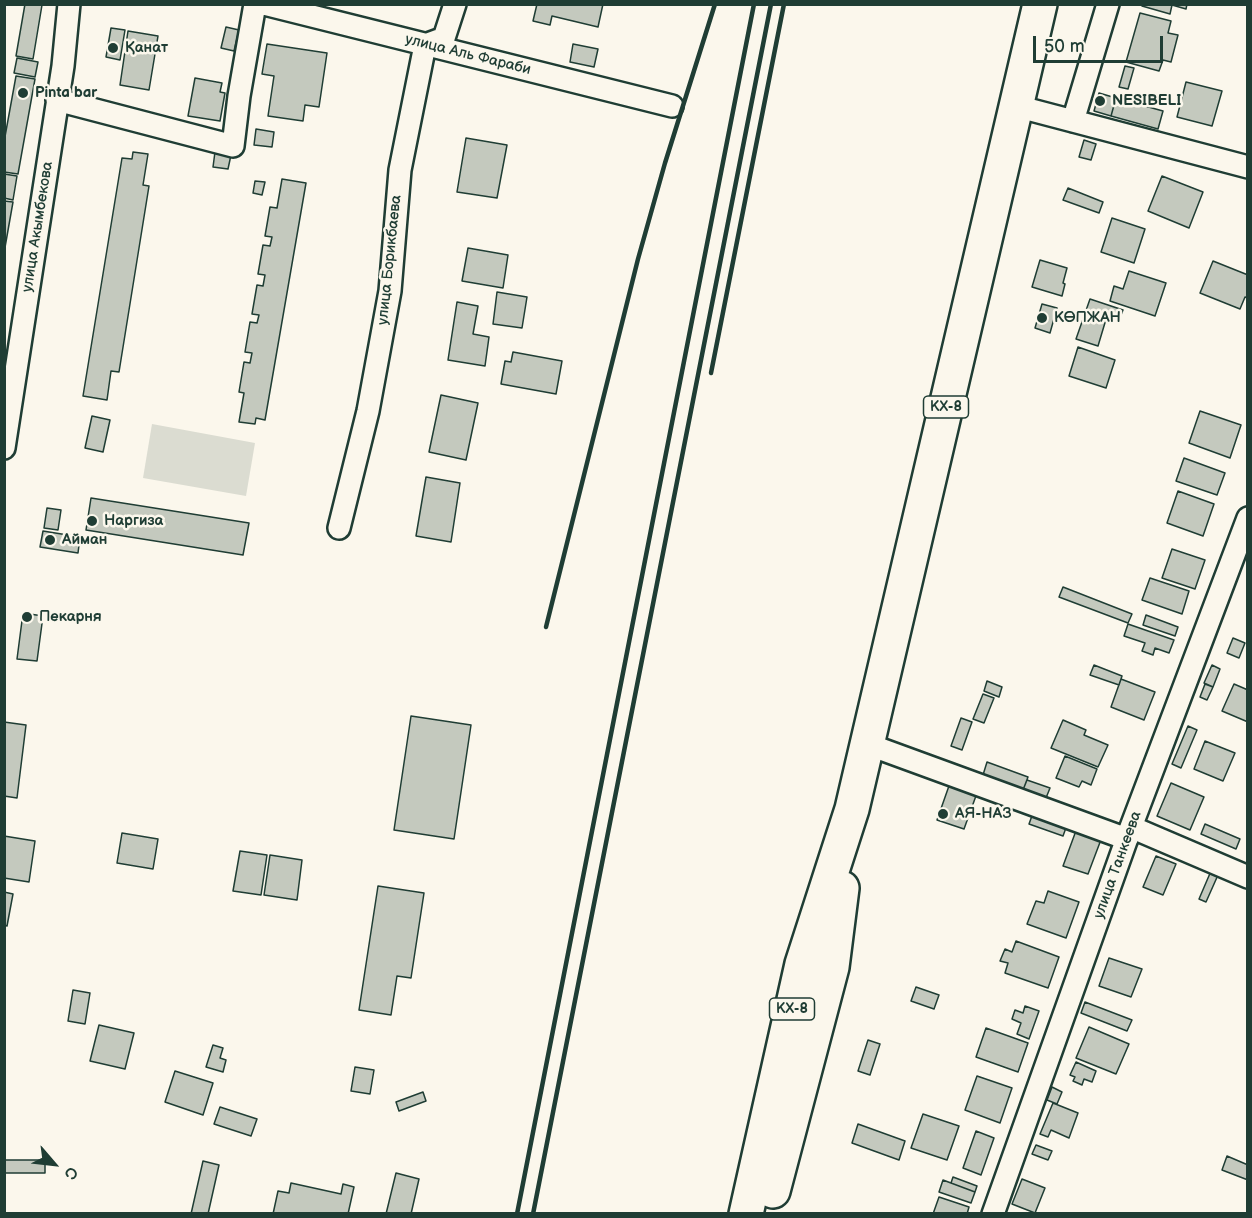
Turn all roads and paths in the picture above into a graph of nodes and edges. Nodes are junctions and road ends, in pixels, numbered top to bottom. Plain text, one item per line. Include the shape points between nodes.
1 (69, 4) edge
2 (255, 4) edge
3 (264, 4) edge
4 (455, 4) edge
5 (1040, 4) edge
6 (1108, 4) edge
7 (425, 45) junction
8 (57, 100) junction
9 (672, 106) dead end
10 (1016, 106) junction
11 (1072, 121) junction
12 (1248, 167) edge
13 (8, 403) edge
14 (4, 448) edge
15 (1248, 518) edge
16 (339, 528) dead end
17 (867, 744) junction
18 (1129, 833) junction
19 (1248, 877) edge
20 (817, 966) junction
21 (746, 1214) edge
22 (767, 1214) edge
23 (993, 1214) edge

1 - 8 street, улица Акымбекова
2 - 8 street via 233,146
3 - 7 street, улица Аль Фараби
4 - 7 street via 444,38
5 - 10 main road, КХ-8
6 - 11 street
7 - 9 street, улица Аль Фараби
7 - 16 street, улица Борикбаева via 400,170 390,291 368,411
8 - 13 street, улица Акымбекова
10 - 11 street
10 - 17 main road, КХ-8
11 - 12 street
13 - 14 street, улица Акымбекова
15 - 18 street, улица Танкеева
17 - 18 street
17 - 20 main road, КХ-8
18 - 19 street
18 - 23 street, улица Танкеева
20 - 21 main road, КХ-8
20 - 22 main road, КХ-8

